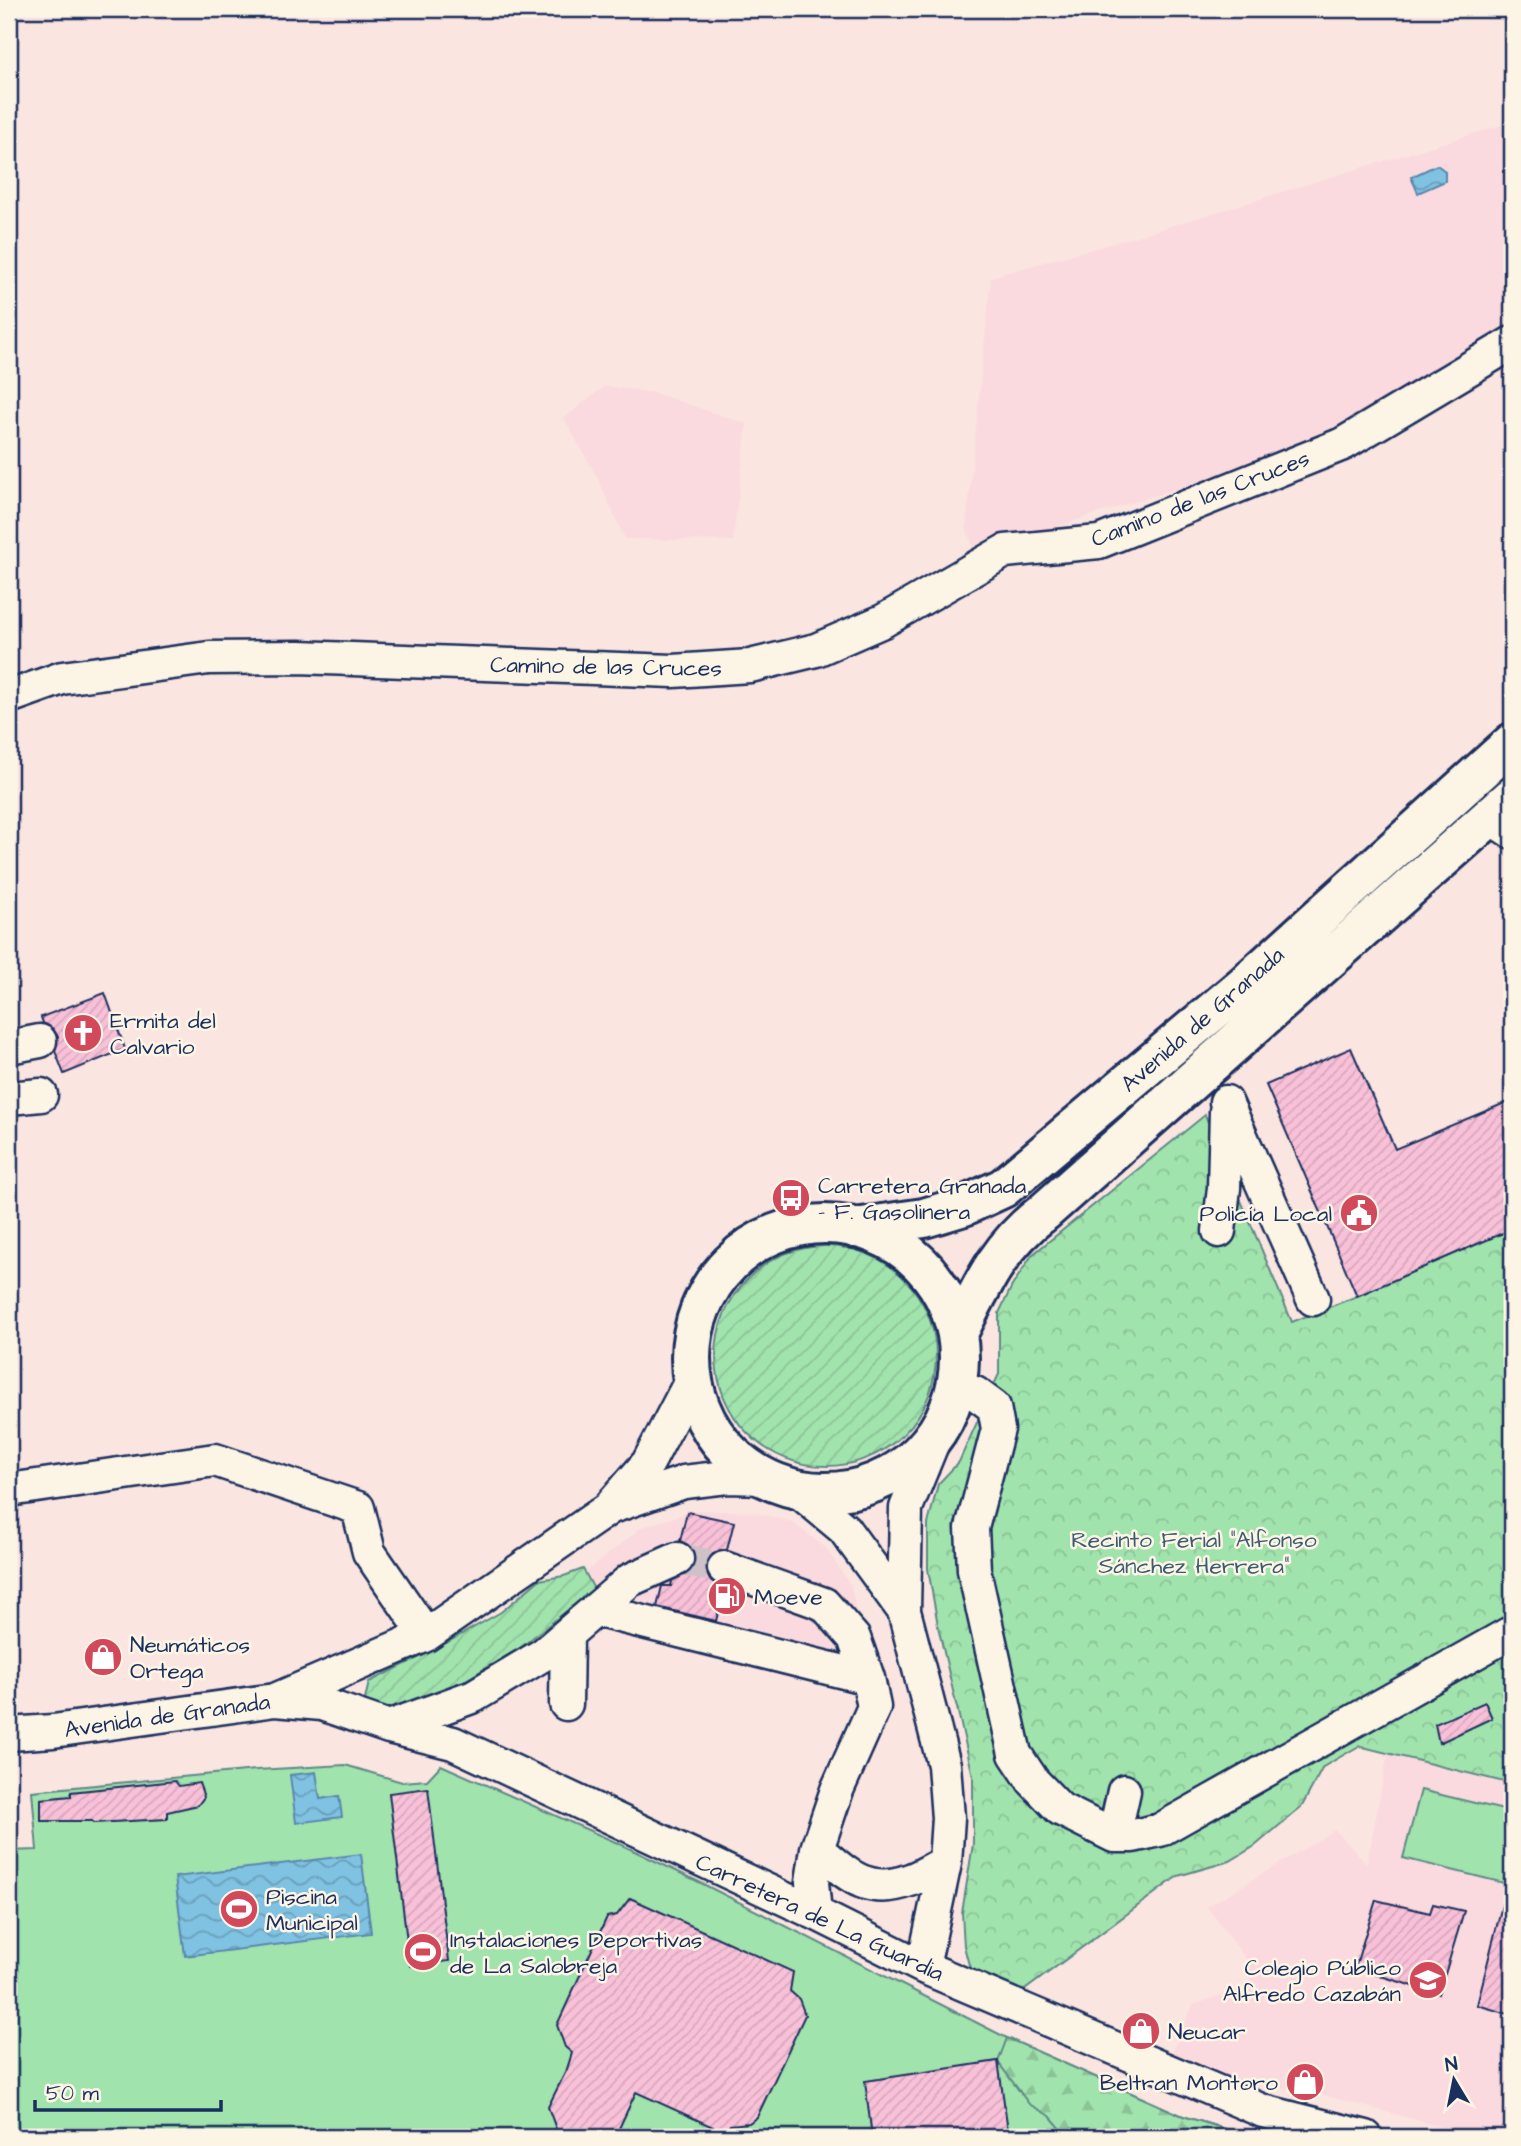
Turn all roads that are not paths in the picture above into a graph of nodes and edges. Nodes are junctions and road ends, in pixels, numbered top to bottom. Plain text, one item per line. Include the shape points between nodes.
1 (1512, 343) edge
2 (9, 697) edge
3 (1512, 743) edge
4 (1504, 815) edge
5 (40, 1041) dead end
6 (9, 1046) edge
7 (1205, 1070) junction
8 (41, 1096) dead end
9 (9, 1098) edge
10 (1226, 1102) junction
11 (855, 1228) junction
12 (1219, 1231) dead end
13 (1313, 1299) dead end
14 (957, 1335) junction
15 (692, 1379) junction
16 (956, 1387) junction
17 (937, 1432) junction
18 (781, 1484) junction
19 (9, 1490) edge
20 (608, 1509) junction
21 (677, 1559) tunnel mouth
22 (724, 1568) tunnel mouth
23 (595, 1610) junction
24 (904, 1611) junction
25 (1512, 1632) edge
26 (567, 1634) junction
27 (426, 1635) junction
28 (868, 1678) junction
29 (275, 1700) junction
30 (566, 1704) dead end
31 (389, 1727) junction
32 (9, 1734) edge
33 (1125, 1791) dead end
34 (1114, 1836) junction
35 (817, 1849) junction
36 (945, 1863) junction
37 (815, 1913) junction
38 (923, 1967) junction
39 (1292, 2128) edge
40 (1366, 2137) edge

1 - 2 street, Camino de las Cruces via 1343,444 1099,542 1005,551 883,621 816,650 750,666 673,671 299,657 209,658 62,678
3 - 11 main road, Avenida de Granada via 1244,985 1003,1188 924,1218
4 - 7 main road, Avenida de Granada
5 - 6 street
7 - 10 street
7 - 14 main road, Avenida de Granada via 1021,1229 993,1264
8 - 9 street
10 - 12 street
10 - 13 street
11 - 14 main road via 891,1242 922,1266 945,1298
11 - 15 main road via 811,1225 790,1229 733,1261 706,1295 698,1315
14 - 16 main road
15 - 18 main road via 701,1410 717,1438 747,1468
15 - 20 street, Avenida de Granada via 648,1463
16 - 17 main road
16 - 34 street via 975,1393 994,1407 998,1429 972,1528 974,1570 1015,1754 1032,1781 1059,1809
17 - 18 main road via 905,1465 865,1486 819,1492
17 - 24 street via 906,1508
18 - 20 street, Avenida de Granada via 727,1477 684,1482
18 - 24 street via 844,1529
19 - 27 street via 215,1461 358,1508 369,1552
20 - 27 street, Avenida de Granada
21 - 23 street via 630,1580
22 - 28 street via 824,1604 854,1638
23 - 26 street
23 - 28 street
24 - 36 street via 944,1765
25 - 34 street via 1160,1830
26 - 30 street
26 - 31 street via 544,1654 474,1696
27 - 29 street, Avenida de Granada
28 - 35 street via 874,1707
29 - 31 street, Carretera de La Guardia via 322,1704
29 - 32 street, Avenida de Granada
31 - 37 street, Carretera de La Guardia via 453,1743
33 - 34 street
35 - 36 street via 854,1879 878,1888 910,1880
35 - 37 street via 812,1882
36 - 38 street
37 - 38 street, Carretera de La Guardia
38 - 39 street, Carretera de La Guardia via 1262,2111
39 - 40 street, Carretera de La Guardia

